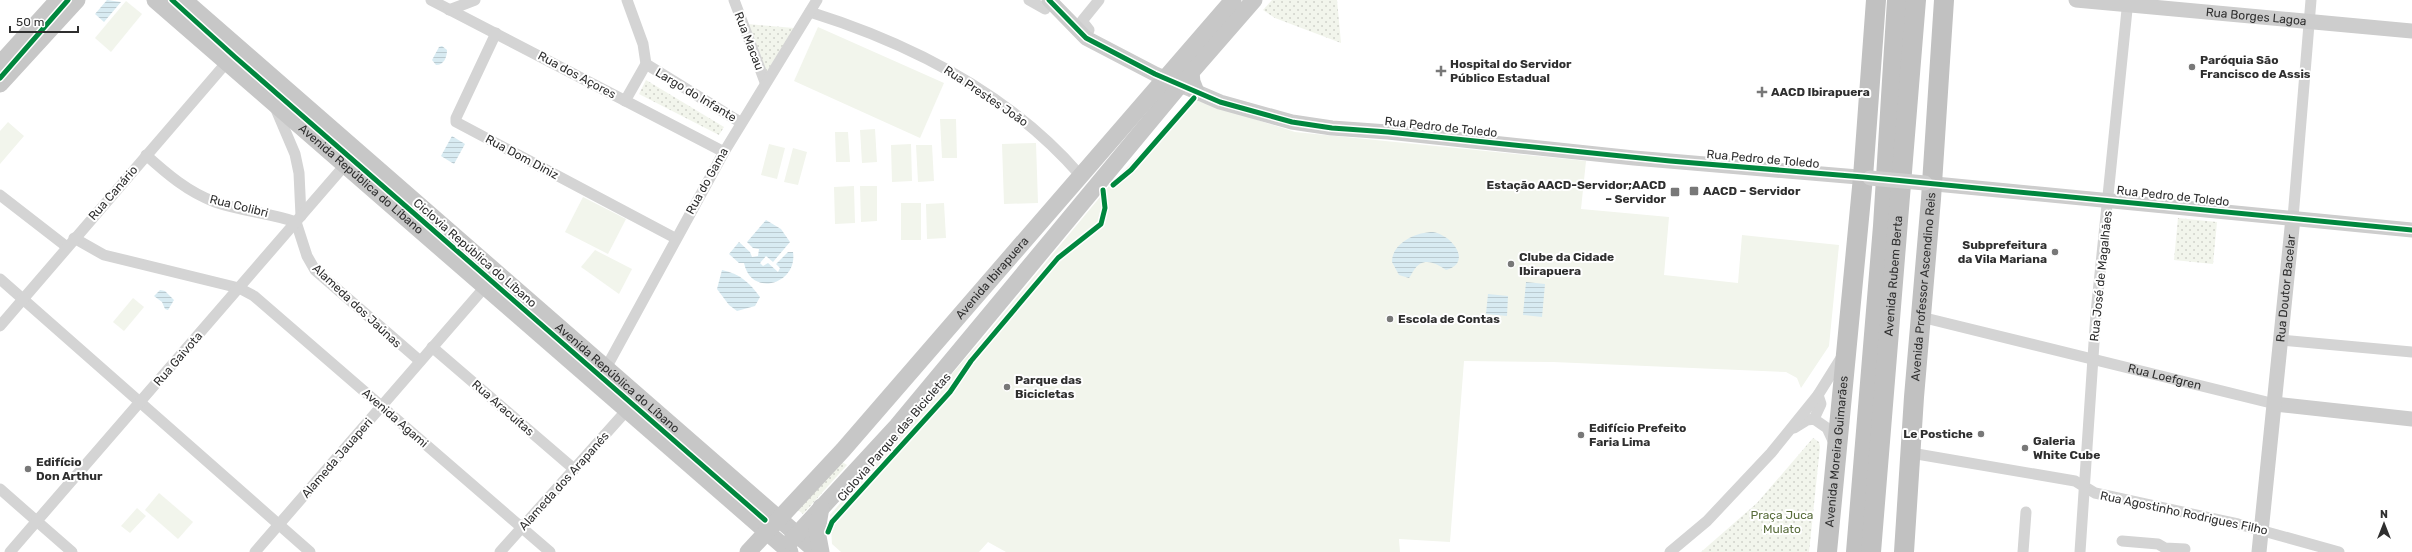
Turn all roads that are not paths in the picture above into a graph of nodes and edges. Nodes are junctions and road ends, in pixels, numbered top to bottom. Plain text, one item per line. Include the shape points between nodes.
1 (58, 0) edge
2 (78, 0) edge
3 (155, 0) edge
4 (184, 0) edge
5 (431, 0) edge
6 (475, 0) edge
7 (627, 0) edge
8 (734, 0) edge
9 (817, 0) edge
10 (1030, 0) edge
11 (1099, 0) edge
12 (1233, 0) edge
13 (1254, 0) edge
14 (1876, 0) edge
15 (1898, 0) edge
16 (1916, 0) edge
17 (1944, 0) edge
18 (2076, 0) edge
19 (2311, 0) edge
20 (2128, 2) edge
21 (1046, 3) edge
22 (444, 5) edge
23 (810, 12) junction
24 (2309, 20) junction
25 (1083, 26) junction
26 (2412, 31) edge
27 (496, 32) junction
28 (227, 62) junction
29 (0, 64) edge
30 (646, 64) junction
31 (1179, 77) junction
32 (765, 82) junction
33 (0, 84) edge
34 (1196, 92) joint
35 (292, 95) junction
36 (625, 101) junction
37 (273, 102) junction
38 (740, 122) junction
39 (724, 152) junction
40 (146, 155) junction
41 (345, 165) junction
42 (1080, 175) junction
43 (1866, 178) junction
44 (1929, 184) junction
45 (0, 195) edge
46 (2108, 200) junction
47 (2293, 218) junction
48 (299, 219) junction
49 (2412, 230) edge
50 (675, 238) junction
51 (71, 243) junction
52 (497, 273) junction
53 (0, 279) edge
54 (486, 286) junction
55 (239, 288) junction
56 (23, 299) junction
57 (1921, 318) junction
58 (0, 326) edge
59 (2281, 340) junction
60 (432, 347) junction
61 (1845, 351) junction
62 (2412, 352) edge
63 (1889, 356) junction
64 (2093, 359) junction
65 (420, 362) junction
66 (606, 368) junction
67 (1818, 394) junction
68 (140, 403) junction
69 (1811, 403) junction
70 (2275, 404) junction
71 (381, 406) junction
72 (627, 410) junction
73 (1814, 419) junction
74 (2412, 419) edge
75 (666, 420) junction
76 (1783, 437) junction
77 (1836, 447) junction
78 (1911, 453) junction
79 (574, 469) junction
80 (2085, 487) junction
81 (0, 489) edge
82 (821, 507) junction
83 (2026, 512) dead end
84 (779, 519) junction
85 (37, 521) junction
86 (279, 525) junction
87 (521, 528) junction
88 (2261, 529) junction
89 (766, 532) junction
90 (797, 535) junction
91 (2122, 541) dead end
92 (1857, 544) edge
93 (2185, 549) dead end
94 (2165, 550) edge
95 (786, 551) edge
96 (10, 552) edge
97 (72, 552) edge
98 (255, 552) edge
99 (310, 552) edge
100 (500, 552) edge
101 (550, 552) edge
102 (748, 552) edge
103 (817, 552) edge
104 (821, 552) edge
105 (1670, 552) edge
106 (1827, 552) edge
107 (1872, 552) edge
108 (1884, 552) edge
109 (1904, 552) edge
110 (2023, 552) edge
111 (2080, 552) edge
112 (2259, 552) edge
113 (2340, 552) edge

1 - 29 main road
2 - 33 main road
3 - 28 main road, Avenida República do Líbano
4 - 35 main road, Avenida República do Líbano
5 - 22 street, Rua dos Açores
6 - 22 street
7 - 30 street via 643,44
8 - 32 street, Rua Macau
9 - 23 street, Rua do Gama
10 - 21 street
11 - 25 street
12 - 31 main road, Avenida Ibirapuera
13 - 31 main road, Avenida Ibirapuera
14 - 43 highway
15 - 92 highway, Avenida Rubem Berta via 1883,226
16 - 63 highway, Avenida Rubem Berta
17 - 44 highway, Avenida Professor Ascendino Reis
18 - 20 street, Rua Borges Lagoa
19 - 24 street, Rua Doutor Bacelar
20 - 24 street, Rua Borges Lagoa
20 - 46 street, Rua José de Magalhães
21 - 25 street
22 - 27 street, Rua dos Açores
23 - 32 street, Rua do Gama
23 - 42 street, Rua Prestes João via 880,36 934,61 969,81 1039,132
24 - 26 street, Rua Borges Lagoa
24 - 47 street, Rua Doutor Bacelar
25 - 31 street
27 - 36 street, Rua dos Açores
27 - 50 street, Rua Dom Diniz via 456,122
28 - 35 main road via 235,57 241,58
28 - 37 main road, Avenida República do Líbano
28 - 40 street, Rua Canário
30 - 36 street, Largo do Infante
30 - 38 street, Largo do Infante
31 - 34 main road via 1192,82
31 - 42 main road, Avenida Ibirapuera
31 - 82 main road, Avenida Ibirapuera via 897,426
32 - 38 street, Rua do Gama
34 - 43 street, Rua Pedro de Toledo via 1264,115 1332,128
35 - 52 main road, Avenida República do Líbano
36 - 39 street, Rua dos Açores
37 - 41 main road, Avenida República do Líbano
37 - 48 street via 295,154 299,173
38 - 39 street, Rua do Gama
39 - 50 street, Rua do Gama
40 - 48 street, Rua Colibri via 169,176 215,202
40 - 51 street, Rua Canário
41 - 48 street, Rua Gaivota
41 - 54 main road, Avenida República do Líbano
42 - 84 main road, Avenida Ibirapuera via 849,444
43 - 44 street, Rua Pedro de Toledo, bridge
43 - 61 highway
44 - 46 street, Rua Pedro de Toledo
44 - 57 highway, Avenida Professor Ascendino Reis
45 - 51 street, Avenida Agami
46 - 47 street, Rua Pedro de Toledo
46 - 64 street, Rua José de Magalhães
47 - 49 street, Rua Pedro de Toledo
47 - 59 street, Rua Doutor Bacelar
48 - 55 street, Rua Gaivota
48 - 65 street, Alameda dos Jaúnas via 307,256 315,270
50 - 66 street, Rua do Gama
51 - 55 street, Avenida Agami via 104,255
51 - 56 street, Rua Canário
52 - 54 street, Alameda Jauaperi
52 - 66 main road, Avenida República do Líbano
53 - 56 street
54 - 60 street, Alameda Jauaperi
54 - 72 main road, Avenida República do Líbano
55 - 68 street, Rua Gaivota
55 - 71 street, Avenida Agami via 257,299
56 - 58 street, Rua Canário
56 - 68 street
57 - 64 street, Rua Loefgren
57 - 78 highway, Avenida Professor Ascendino Reis
59 - 62 street
59 - 70 street, Rua Doutor Bacelar
60 - 65 street, Alameda Jauaperi
60 - 79 street, Rua Aracuítas
61 - 67 street
61 - 77 highway, Avenida Moreira Guimarães
63 - 107 highway, Avenida Rubem Berta
63 - 108 highway via 1892,392
64 - 70 street, Rua Loefgren
64 - 80 street, Rua José de Magalhães
65 - 71 street, Alameda Jauaperi
66 - 75 main road, Avenida República do Líbano
67 - 69 street
67 - 73 street via 1821,404
68 - 85 street, Rua Gaivota
68 - 86 street
69 - 73 street
69 - 76 street
70 - 74 street, Rua Loefgren
70 - 88 street, Rua Doutor Bacelar
71 - 86 street, Alameda Jauaperi
71 - 87 street, Avenida Agami
72 - 75 main road via 630,407 638,408
72 - 79 street, Alameda dos Arapanés
72 - 89 main road, Avenida República do Líbano
73 - 76 street via 1800,424
73 - 77 street via 1827,428
75 - 84 main road, Avenida República do Líbano
76 - 105 street via 1707,522
77 - 92 highway
77 - 106 highway, Avenida Moreira Guimarães
78 - 80 street, Rua Agostinho Rodrigues Filho via 2075,481
78 - 109 highway
79 - 87 street, Alameda dos Arapanés
80 - 88 street, Rua Agostinho Rodrigues Filho via 2094,493
80 - 111 street, Rua José de Magalhães
81 - 85 street
82 - 90 main road, Avenida Ibirapuera
82 - 104 main road via 817,531
83 - 110 street
84 - 89 main road, Avenida Ibirapuera
84 - 90 main road, Avenida República do Líbano
85 - 96 street, Rua Gaivota
85 - 97 street
86 - 98 street, Alameda Jauaperi
86 - 99 street
87 - 100 street, Alameda dos Arapanés
87 - 101 street, Avenida Agami
88 - 112 street, Rua Doutor Bacelar
88 - 113 street, Rua Agostinho Rodrigues Filho
89 - 95 main road, Avenida República do Líbano
89 - 102 main road, Avenida Ibirapuera
90 - 95 main road, Avenida Ibirapuera
90 - 103 main road, Avenida República do Líbano
91 - 94 street via 2158,544
93 - 94 street

